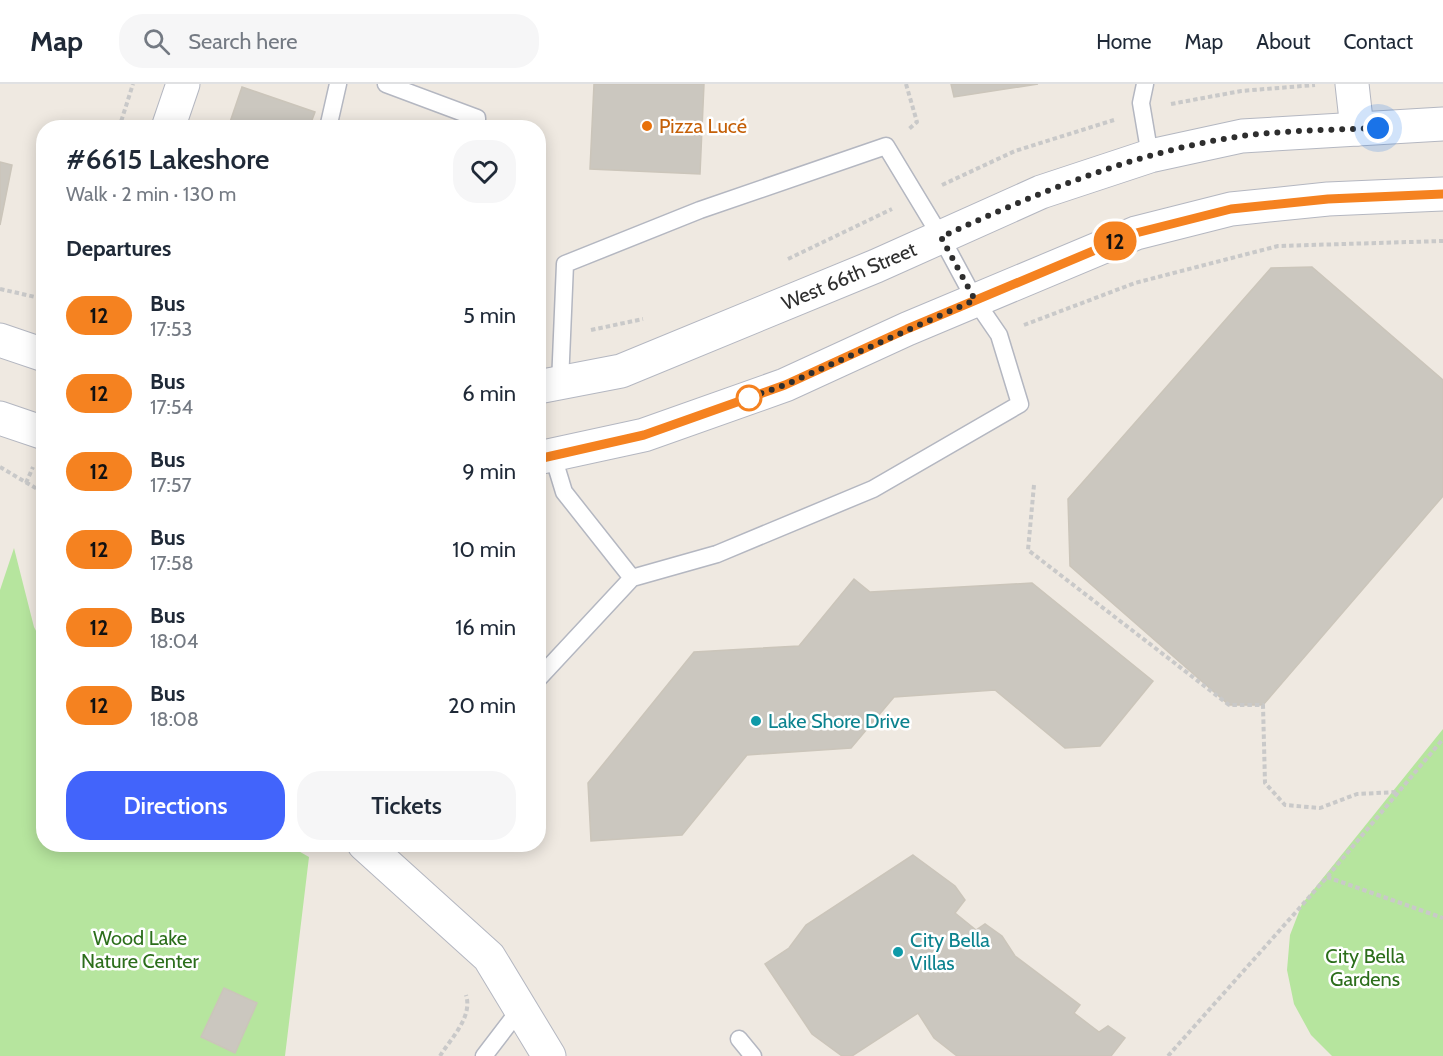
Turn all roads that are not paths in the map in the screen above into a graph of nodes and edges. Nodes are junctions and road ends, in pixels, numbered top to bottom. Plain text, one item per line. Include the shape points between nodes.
1 (183, 84) edge
2 (338, 84) edge
3 (386, 84) edge
4 (1145, 84) edge
5 (1352, 84) edge
6 (171, 120) edge
7 (330, 120) edge
8 (477, 120) edge
9 (1443, 124) edge
10 (1357, 129) junction
11 (1150, 156) junction
12 (1443, 194) edge
13 (941, 237) junction
14 (975, 300) junction
15 (0, 340) edge
16 (36, 352) edge
17 (549, 385) edge
18 (0, 418) edge
19 (36, 430) edge
20 (546, 457) edge
21 (546, 459) edge
22 (632, 578) junction
23 (546, 670) edge
24 (382, 852) edge
25 (520, 1009) junction
26 (739, 1039) dead end
27 (484, 1056) edge
28 (549, 1056) edge
29 (753, 1056) edge

1 - 6 main road
2 - 7 lane
3 - 8 lane
4 - 11 lane via 1141,102
5 - 10 main road
9 - 10 main road, West 66th Street
10 - 11 main road, West 66th Street via 1242,136
11 - 13 main road, West 66th Street via 1041,192
12 - 14 main road via 1328,199 1231,209 1136,233
13 - 14 lane
13 - 17 main road, West 66th Street via 621,371
13 - 17 lane via 886,146 700,210 565,264
14 - 20 main road via 785,385 644,435
14 - 22 lane via 999,335 1020,404 873,489 717,554
15 - 16 main road
18 - 19 main road
21 - 22 lane via 564,492
22 - 23 lane
24 - 25 main road via 489,957
25 - 27 lane
25 - 28 main road
26 - 29 lane

